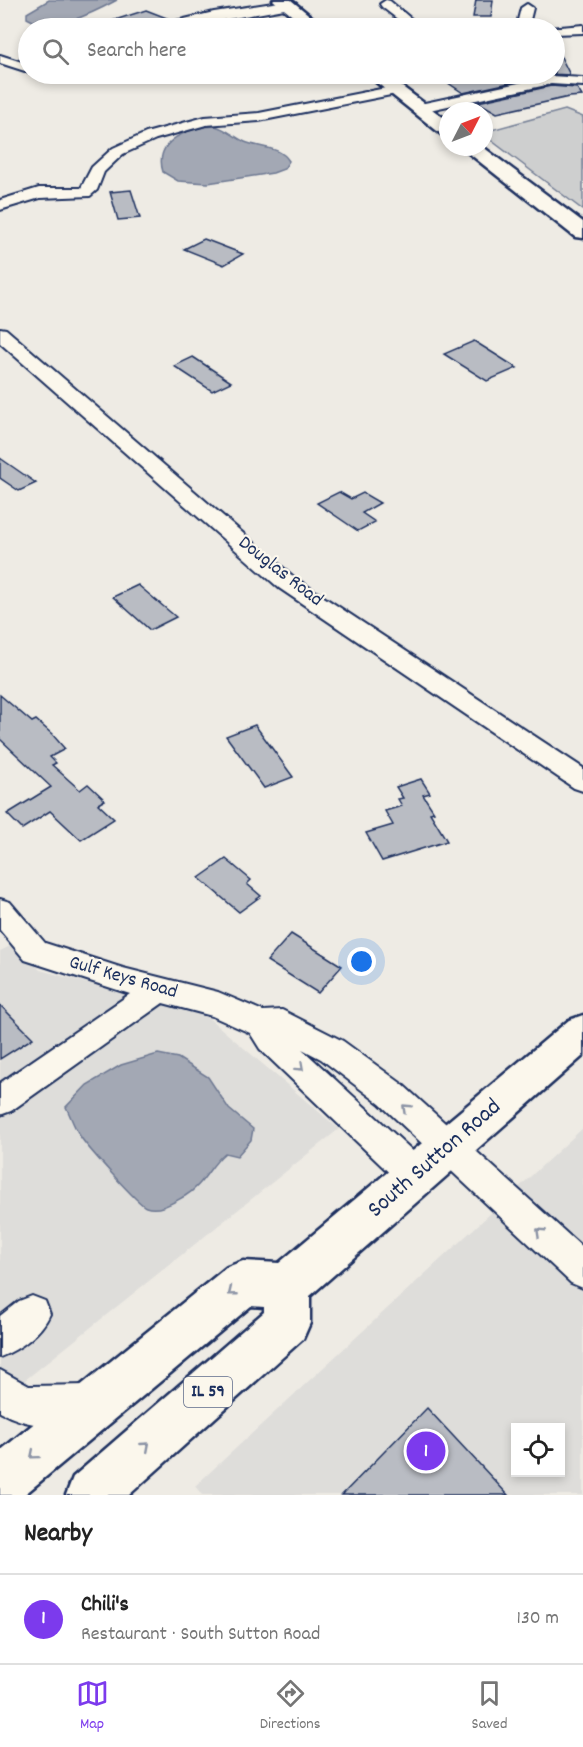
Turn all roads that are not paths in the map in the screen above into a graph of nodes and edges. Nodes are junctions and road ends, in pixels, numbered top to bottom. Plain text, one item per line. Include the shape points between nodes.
1 (283, 2) edge
2 (386, 4) dead end
3 (527, 8) dead end
4 (206, 18) edge
5 (304, 18) edge
6 (404, 18) edge
7 (524, 18) edge
8 (583, 28) edge
9 (565, 29) edge
10 (0, 59) edge
11 (18, 65) edge
12 (565, 81) edge
13 (583, 82) edge
14 (388, 84) edge
15 (494, 84) edge
16 (529, 84) edge
17 (501, 89) junction
18 (396, 90) junction
19 (420, 108) junction
20 (439, 123) edge
21 (483, 156) edge
22 (0, 206) edge
23 (583, 232) edge
24 (0, 333) edge
25 (583, 781) edge
26 (0, 910) edge
27 (159, 990) junction
28 (261, 1024) junction
29 (583, 1032) edge
30 (0, 1101) edge
31 (449, 1148) junction
32 (416, 1176) junction
33 (583, 1271) edge
34 (287, 1286) junction
35 (32, 1314) dead end
36 (0, 1339) edge
37 (0, 1388) edge
38 (95, 1404) junction
39 (0, 1483) edge
40 (91, 1495) edge

1 - 4 street
1 - 5 main road
2 - 6 street
3 - 7 street
8 - 9 street
10 - 11 street
12 - 13 street
14 - 18 main road
15 - 17 street
16 - 17 street
17 - 19 street
18 - 19 main road
18 - 22 street via 259,117 223,118 190,125 117,151 97,170 84,193 31,195
19 - 20 main road
21 - 23 main road
24 - 25 street, Douglas Road via 287,583
26 - 27 street, Gulf Keys Road via 34,952
27 - 28 street, Gulf Keys Road via 218,1005
27 - 30 street
31 -> 28 street, Gulf Keys Road via 391,1094 332,1050 282,1023
28 -> 32 street, Gulf Keys Road via 271,1040
29 - 31 main road, South Sutton Road
31 - 32 main road, South Sutton Road
33 -> 31 street, Gulf Keys Road
32 - 34 main road, South Sutton Road
34 -> 38 main road via 243,1283
40 -> 34 main road, IL 59 via 287,1323
35 - 36 street
37 - 38 street via 32,1407
38 -> 39 main road

